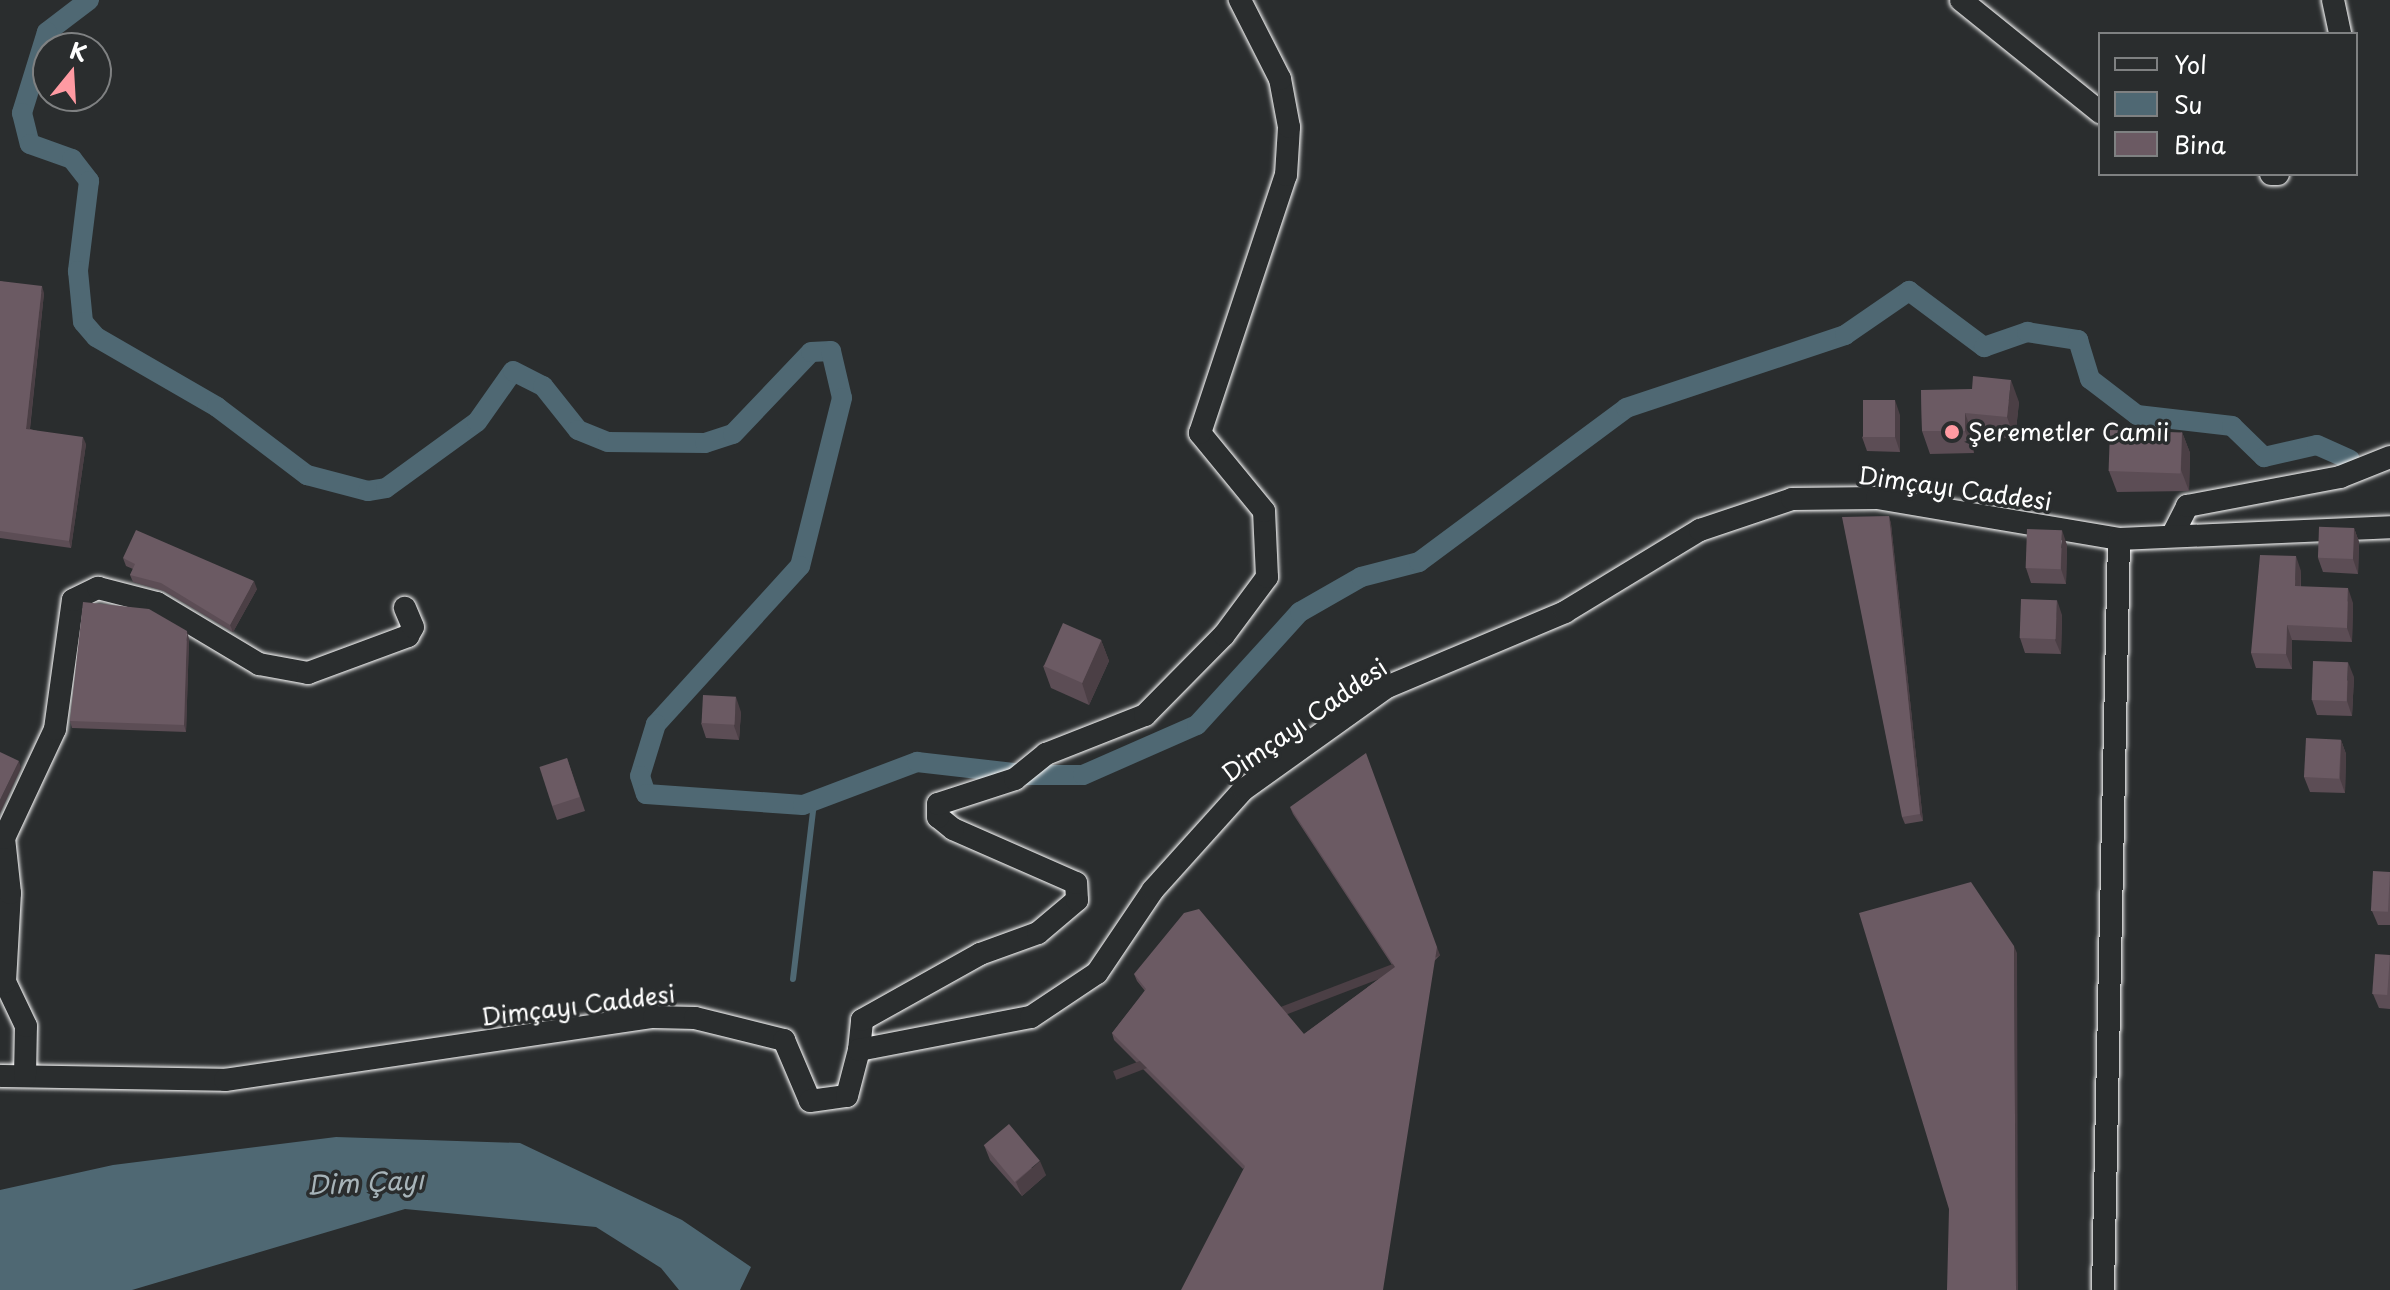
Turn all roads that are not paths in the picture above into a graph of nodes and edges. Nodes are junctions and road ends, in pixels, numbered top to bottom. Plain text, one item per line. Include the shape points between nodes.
1 (1240, 0) edge
2 (1961, 0) edge
3 (2333, 0) edge
4 (2340, 32) edge
5 (2098, 110) edge
6 (2390, 457) edge
7 (2390, 527) edge
8 (2172, 536) junction
9 (2119, 539) junction
10 (405, 608) dead end
11 (859, 1050) junction
12 (0, 1076) edge
13 (25, 1076) junction
14 (2103, 1290) edge

1 - 11 street via 1280,79 1289,127 1286,175 1200,433 1264,511 1267,577 1224,635 1145,715 1046,754 1019,775 938,804 938,817 1076,883 1077,900 1038,933 980,954 881,1006 862,1020
2 - 5 street
3 - 4 street
6 - 8 street via 2340,477 2187,506
7 - 8 street, Dimçayı Caddesi
8 - 9 street, Dimçayı Caddesi
9 - 11 street, Dimçayı Caddesi via 1877,498 1792,499 1700,530 1565,612 1387,687 1243,790 1153,890 1097,973 1031,1017
9 - 14 street
10 - 13 street via 413,627 408,636 308,673 259,664 157,603 98,588 73,600 55,729 4,838 10,893 5,982 26,1026
11 - 13 street, Dimçayı Caddesi via 847,1096 810,1101 784,1040 695,1018 654,1017 225,1080
12 - 13 street, Dimçayı Caddesi

